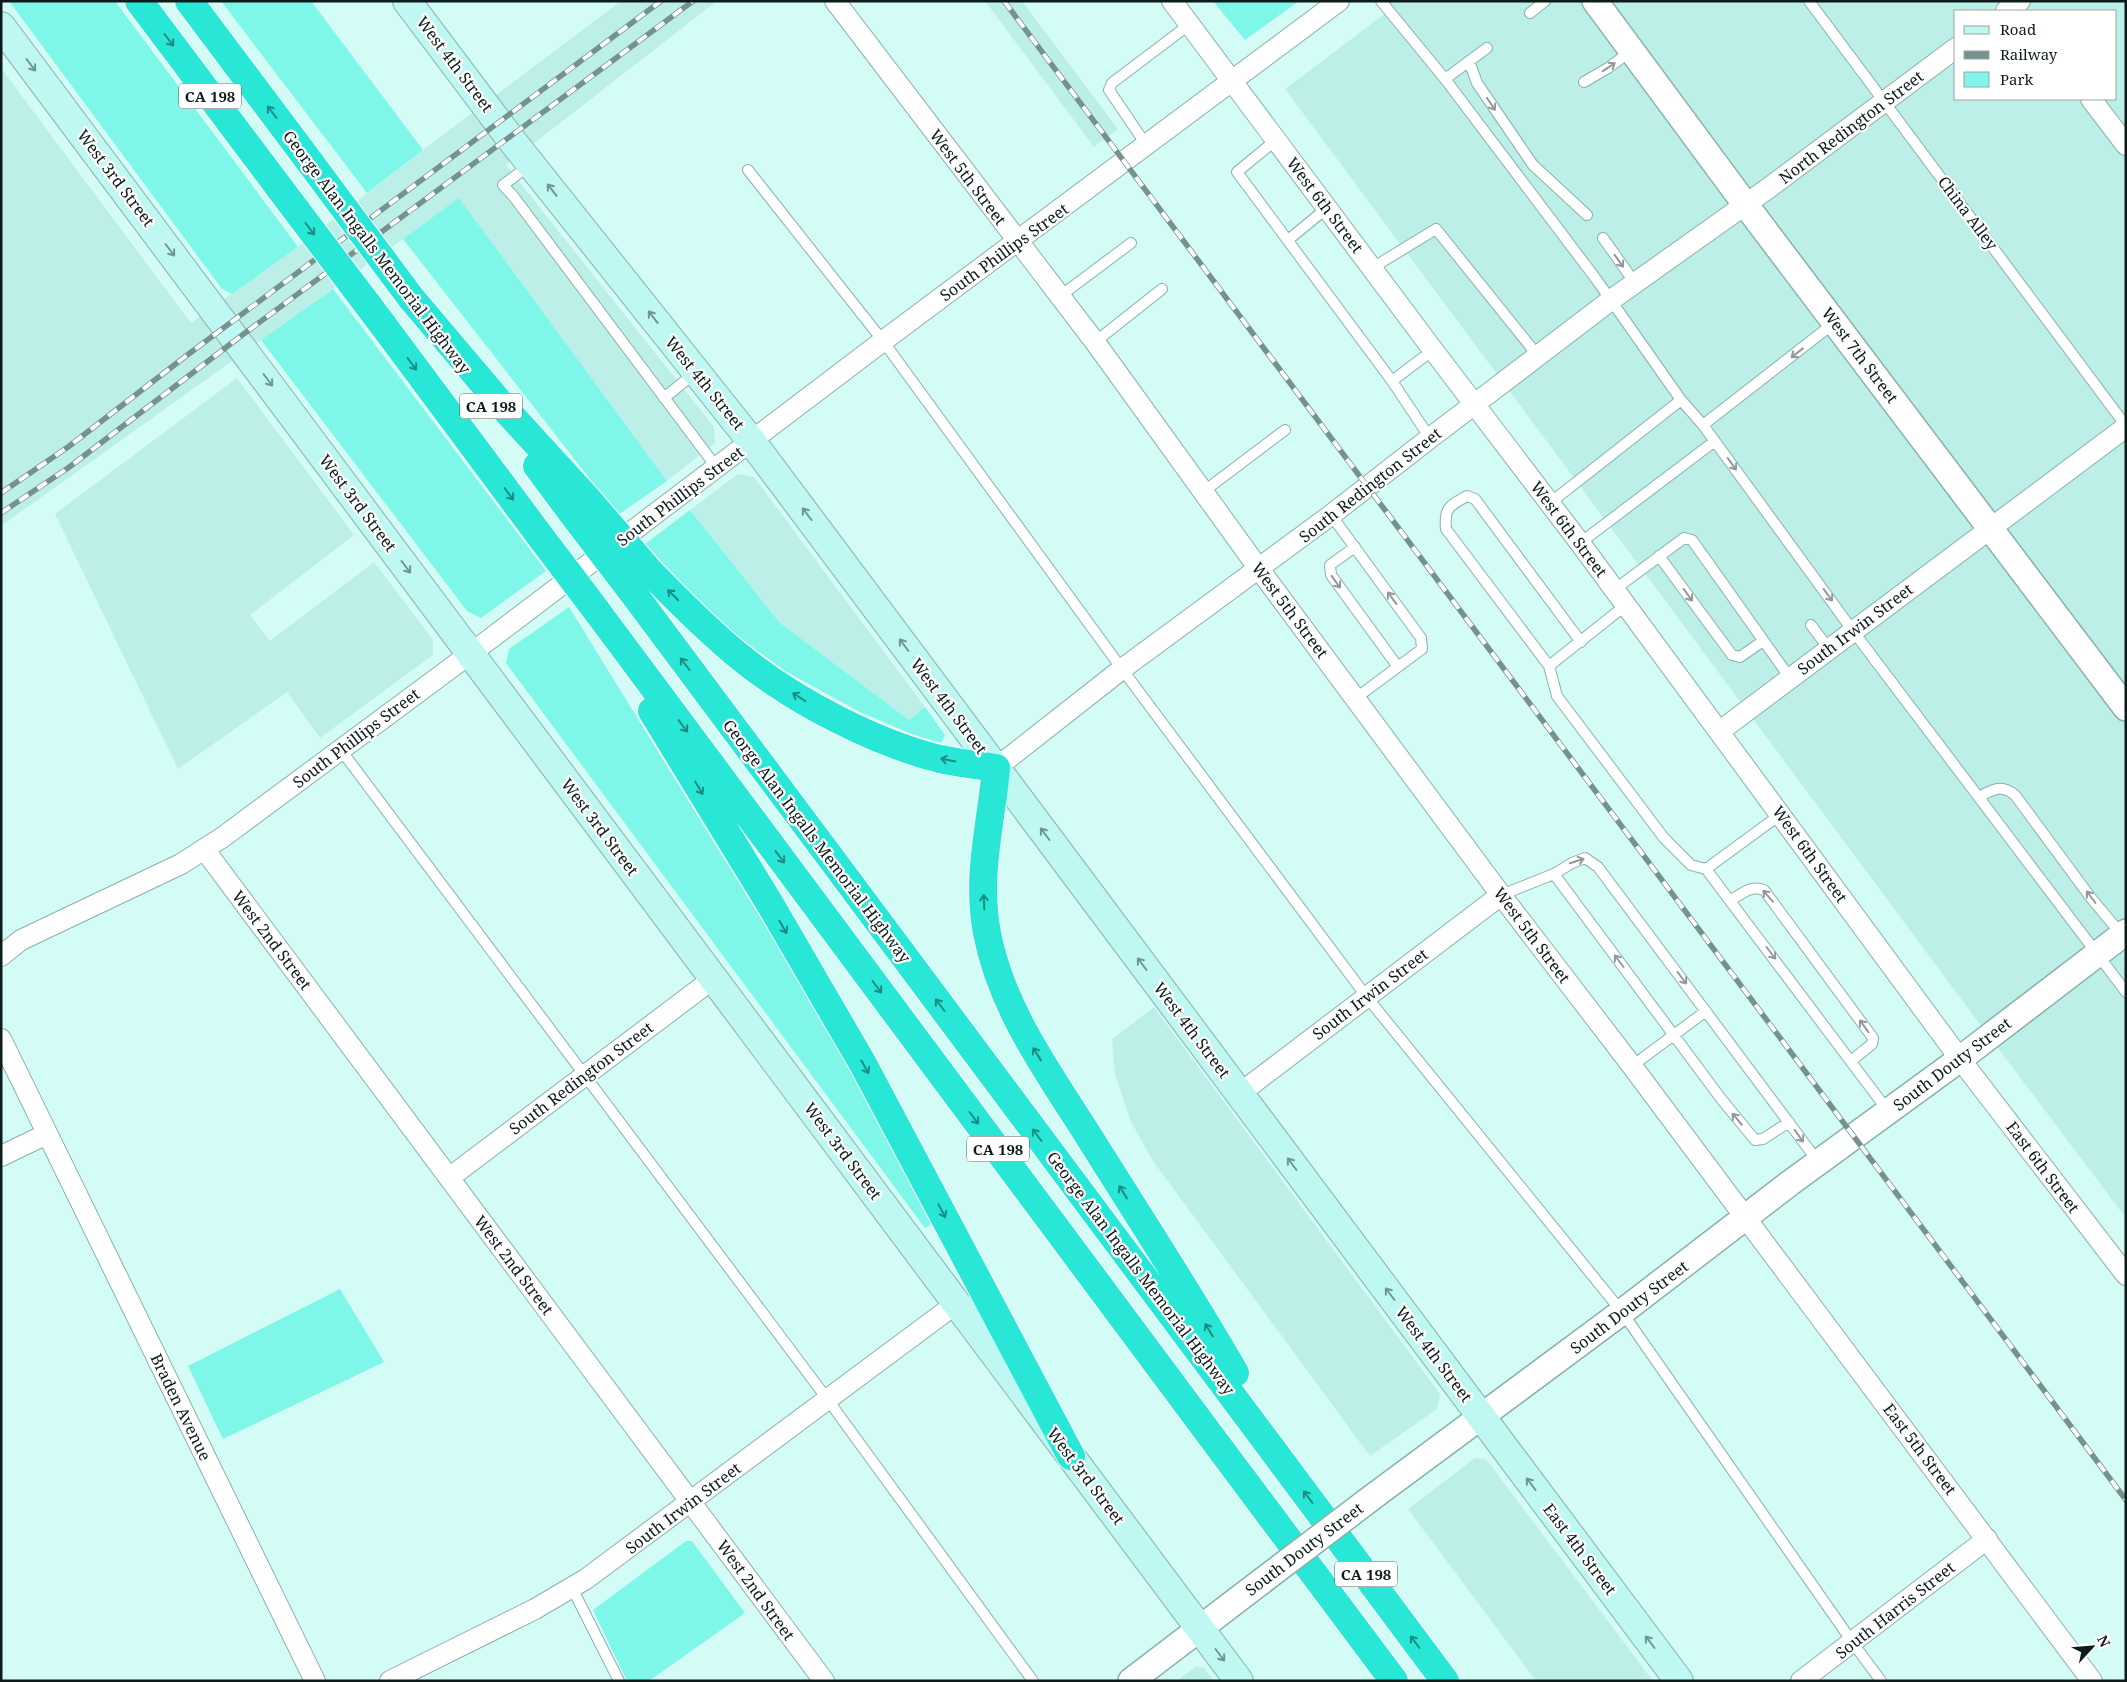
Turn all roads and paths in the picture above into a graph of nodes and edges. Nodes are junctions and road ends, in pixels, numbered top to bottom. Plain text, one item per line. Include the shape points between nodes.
1 (139, 1) edge
2 (189, 1) edge
3 (407, 1) edge
4 (836, 1) edge
5 (1172, 1) edge
6 (1339, 1) edge
7 (1381, 1) edge
8 (1545, 1) edge
9 (1596, 1) edge
10 (1809, 1) edge
11 (1530, 13) dead end
12 (1190, 24) junction
13 (1, 26) edge
14 (1487, 48) dead end
15 (1954, 49) edge
16 (1632, 50) junction
17 (1469, 61) junction
18 (1444, 79) junction
19 (1232, 82) junction
20 (1584, 82) dead end
21 (2092, 100) edge
22 (1884, 101) junction
23 (1276, 140) junction
24 (2126, 145) edge
25 (1147, 146) junction
26 (532, 164) junction
27 (748, 170) dead end
28 (1746, 204) junction
29 (1327, 208) junction
30 (1587, 215) dead end
31 (1603, 238) dead end
32 (1288, 240) junction
33 (1017, 242) junction
34 (1131, 243) dead end
35 (1372, 268) junction
36 (1634, 283) junction
37 (1162, 289) dead end
38 (1059, 297) junction
39 (1611, 300) junction
40 (1835, 323) junction
41 (883, 340) junction
42 (1095, 342) junction
43 (1433, 350) junction
44 (1538, 356) junction
45 (696, 372) junction
46 (1392, 381) junction
47 (664, 398) junction
48 (1681, 400) junction
49 (1474, 404) junction
50 (1703, 425) junction
51 (2126, 426) edge
52 (1285, 430) dead end
53 (1430, 438) junction
54 (1715, 441) junction
55 (752, 442) junction
56 (717, 468) junction
57 (1203, 492) junction
58 (1550, 504) junction
59 (581, 508) junction
60 (1331, 515) junction
61 (1990, 528) junction
62 (1580, 543) junction
63 (1355, 547) junction
64 (1659, 556) junction
65 (1259, 569) junction
66 (1614, 590) junction
67 (1626, 606) junction
68 (599, 614) junction
69 (1811, 625) dead end
70 (1853, 631) junction
71 (1763, 641) junction
72 (1581, 642) junction
73 (1829, 649) junction
74 (470, 654) junction
75 (1549, 666) junction
76 (1398, 667) junction
77 (1122, 669) junction
78 (1790, 678) junction
79 (1356, 698) junction
80 (2126, 708) edge
81 (1720, 732) junction
82 (341, 750) junction
83 (996, 768) junction
84 (1979, 797) junction
85 (1781, 814) junction
86 (204, 850) junction
87 (1706, 868) junction
88 (1554, 874) junction
89 (1501, 895) junction
90 (1731, 900) junction
91 (2124, 934) edge
92 (2096, 954) junction
93 (1, 956) edge
94 (714, 978) junction
95 (2126, 992) edge
96 (1366, 996) junction
97 (1706, 1011) junction
98 (1674, 1035) junction
99 (1, 1039) edge
100 (1960, 1059) junction
101 (1852, 1061) junction
102 (1632, 1066) junction
103 (583, 1076) junction
104 (1239, 1094) junction
105 (1889, 1112) junction
106 (1789, 1122) junction
107 (47, 1134) junction
108 (1, 1156) edge
109 (1819, 1163) junction
110 (449, 1178) junction
111 (1746, 1218) junction
112 (2126, 1275) edge
113 (957, 1303) junction
114 (1622, 1312) junction
115 (828, 1400) junction
116 (1482, 1417) junction
117 (1071, 1456) junction
118 (1287, 1468) junction
119 (692, 1502) junction
120 (1987, 1539) junction
121 (572, 1588) junction
122 (1200, 1628) junction
123 (1852, 1643) junction
124 (315, 1681) edge
125 (390, 1681) edge
126 (619, 1681) edge
127 (824, 1681) edge
128 (1033, 1681) edge
129 (1131, 1681) edge
130 (1240, 1681) edge
131 (1394, 1681) edge
132 (1444, 1681) edge
133 (1679, 1681) edge
134 (1801, 1681) edge
135 (1881, 1681) edge
136 (2092, 1681) edge

1 -> 68 highway, CA 198, bridge
59 -> 2 highway, George Alan Ingalls Memorial Highway / CA 198, bridge via 411,298
3 - 26 main road, West 4th Street
4 - 33 street, West 5th Street
5 - 12 street, West 6th Street
6 - 19 street, South Phillips Street
7 - 18 lane
8 - 11 lane
9 - 16 street, West 7th Street
10 - 22 lane, China Alley
12 - 19 street, West 6th Street
12 - 25 lane via 1112,83 1109,90
13 -> 74 main road, West 3rd Street
14 - 17 lane
15 - 22 street, North Redington Street
20 -> 16 lane
16 - 28 street, West 7th Street
17 - 18 lane
17 -> 30 lane via 1477,83 1533,165
18 - 39 lane
19 - 23 street, West 6th Street
19 - 25 street, South Phillips Street
21 - 24 street
22 - 28 street, North Redington Street
22 - 51 lane, China Alley
23 - 29 street, West 6th Street
23 - 32 lane via 1237,172
25 - 33 street, South Phillips Street
45 -> 26 main road, West 4th Street
26 - 47 lane via 503,185
27 - 41 lane
28 - 36 street, South Redington Street
28 - 40 street, West 7th Street
29 - 32 lane
29 - 35 street, West 6th Street
31 -> 36 lane
32 - 46 lane
33 - 38 street, West 5th Street
33 - 41 street, South Phillips Street
34 - 38 lane
35 - 43 street, West 6th Street
35 - 44 lane via 1436,229
36 - 39 street, South Redington Street
37 - 42 lane
38 - 42 street, West 5th Street
39 - 44 street, South Redington Street
39 - 48 lane
40 -> 50 lane
40 - 61 street, West 7th Street
41 - 55 street, South Phillips Street
41 - 77 lane
42 - 57 street, West 5th Street
43 - 46 lane
43 - 49 street, West 6th Street
44 - 49 street, South Redington Street
45 - 47 lane
45 - 55 main road, West 4th Street
46 - 53 lane
47 - 56 lane
48 - 50 lane
48 - 58 lane
49 - 53 street, South Redington Street
49 - 58 street, West 6th Street
50 - 54 lane
51 - 61 street, South Irwin Street
52 - 57 lane
53 - 60 street, South Redington Street
54 - 62 lane
54 -> 70 lane
55 - 56 street, South Phillips Street
83 -> 55 main road, West 4th Street
56 - 74 street, South Phillips Street
57 - 65 street, West 5th Street
58 - 62 street, West 6th Street
83 -> 59 highway, bridge via 914,752 809,704 744,661
118 -> 59 highway, George Alan Ingalls Memorial Highway / CA 198, bridge via 630,589
60 - 63 lane
60 - 65 street, South Redington Street
61 - 70 street, South Irwin Street
61 - 80 street, West 7th Street
62 - 66 street, West 6th Street
76 -> 63 lane via 1422,650 1421,638
63 -> 76 lane via 1330,566 1331,575
64 - 66 lane
64 -> 71 lane via 1732,655 1740,657
64 - 71 lane via 1684,538 1692,540
65 - 77 street, South Redington Street
65 - 79 street, West 5th Street
66 - 67 street, West 6th Street
67 - 72 lane
67 - 81 street, West 6th Street
68 -> 117 highway via 647,701 863,1064
68 -> 131 highway, CA 198
69 - 73 lane
70 - 73 street, South Irwin Street
70 - 84 lane
71 - 78 lane
72 - 75 lane
72 - 75 lane via 1475,499 1467,496 1452,505 1445,515 1446,529
73 - 78 street, South Irwin Street
74 - 82 street, South Phillips Street
74 - 94 main road, West 3rd Street
75 - 87 lane via 1557,696 1664,838 1691,865
76 - 79 lane
77 - 83 street, South Redington Street
77 - 96 lane
78 - 81 street, South Irwin Street
79 - 89 street, West 5th Street
81 - 85 street, West 6th Street
82 - 86 street, South Phillips Street
82 - 103 lane
104 -> 83 main road, West 4th Street
118 -> 83 highway via 1234,1372 1030,1044 1006,996 990,949 984,899 985,842
91 -> 84 lane via 2091,898 2008,788 1996,788
84 - 92 lane
85 - 87 lane
85 - 100 street, West 6th Street
86 - 93 street, South Phillips Street via 22,940
86 - 110 street, West 2nd Street
87 - 90 lane
88 - 89 lane
88 -> 97 lane via 1585,858 1598,866
98 -> 88 lane
89 - 96 street, South Irwin Street
89 - 102 street, West 5th Street
90 -> 101 lane
101 -> 90 lane via 1872,1044 1873,1038 1764,890 1748,889
91 - 92 street, South Douty Street
92 - 95 lane
92 - 100 street, South Douty Street
94 - 103 street, South Redington Street
94 - 113 main road, West 3rd Street
96 - 104 street, South Irwin Street
96 - 114 lane
97 - 98 lane
97 - 106 lane
98 - 102 lane
106 -> 98 lane via 1763,1139 1755,1140
99 - 107 street
100 - 105 street, South Douty Street
100 - 112 street, East 6th Street
101 - 105 lane
102 - 111 street, West 5th Street
103 - 110 street, South Redington Street
103 - 115 lane
116 -> 104 main road, West 4th Street
105 - 109 street, South Douty Street
106 -> 109 lane
107 - 108 street
107 - 124 street, Braden Avenue
109 - 111 street, South Douty Street
110 - 119 street, West 2nd Street
111 - 114 street, South Douty Street
111 - 120 street, East 5th Street
113 - 115 street, South Irwin Street
113 - 117 main road, West 3rd Street
114 - 116 street, South Douty Street
114 - 123 lane
115 - 119 street, South Irwin Street
115 - 128 lane
116 - 122 street, South Douty Street, bridge
133 -> 116 main road, East 4th Street
117 - 122 main road, West 3rd Street
132 -> 118 highway, George Alan Ingalls Memorial Highway / CA 198
119 - 121 street, South Irwin Street
119 - 127 street, West 2nd Street
120 - 123 street, South Harris Street
120 - 136 street, East 5th Street
121 - 125 street, South Irwin Street
121 - 126 lane
122 - 129 street, South Douty Street
122 -> 130 main road, West 3rd Street
123 - 134 street, South Harris Street
123 - 135 lane

